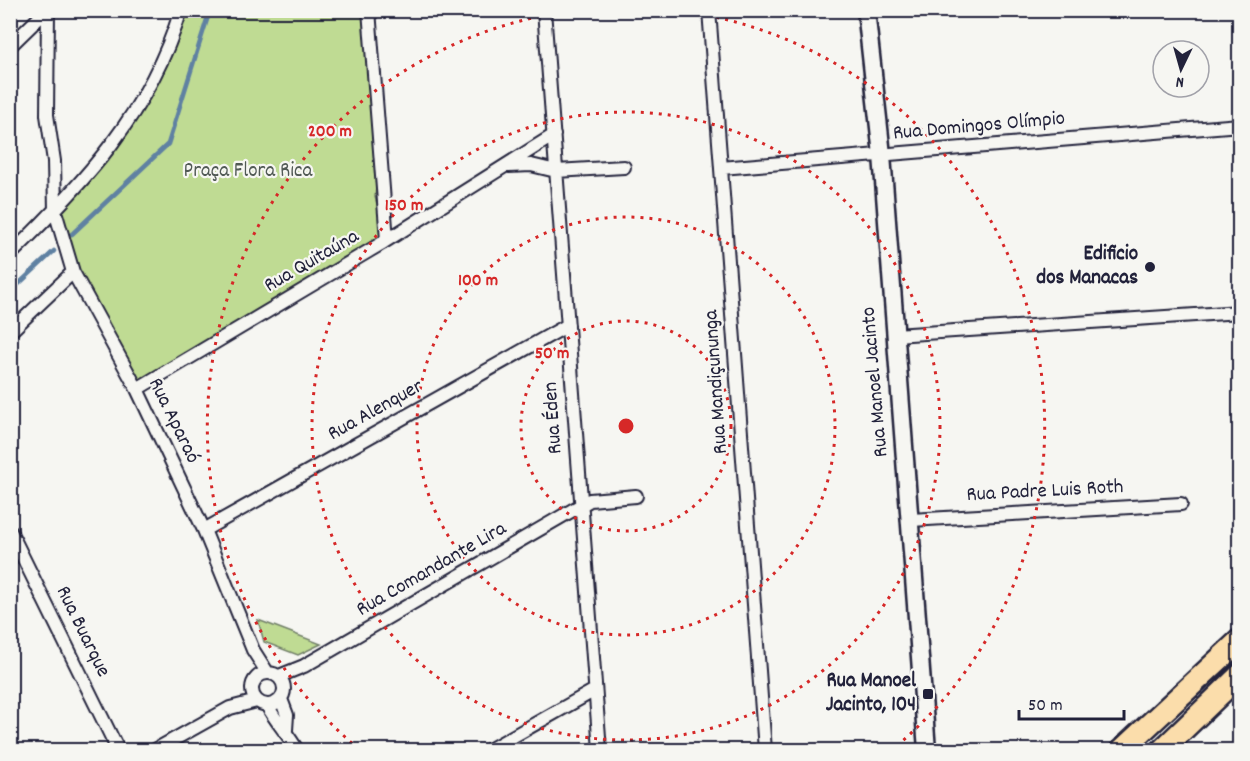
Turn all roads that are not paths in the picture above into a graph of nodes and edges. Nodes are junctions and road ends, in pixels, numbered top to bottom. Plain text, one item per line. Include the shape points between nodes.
1 (48, 10) edge
2 (182, 10) edge
3 (369, 10) edge
4 (544, 10) edge
5 (709, 10) edge
6 (866, 10) edge
7 (10, 46) edge
8 (1239, 125) edge
9 (554, 135) junction
10 (882, 154) junction
11 (505, 167) junction
12 (624, 167) dead end
13 (721, 168) junction
14 (556, 171) junction
15 (55, 211) junction
16 (387, 240) junction
17 (10, 255) edge
18 (73, 272) junction
19 (1239, 312) edge
20 (568, 325) junction
21 (10, 332) edge
22 (895, 335) junction
23 (137, 389) junction
24 (636, 496) dead end
25 (1182, 504) dead end
26 (580, 509) junction
27 (911, 520) junction
28 (10, 531) edge
29 (204, 531) junction
30 (1239, 640) edge
31 (1239, 675) edge
32 (272, 677) junction
33 (596, 690) junction
34 (259, 699) junction
35 (281, 699) junction
36 (286, 730) junction
37 (118, 750) edge
38 (155, 750) edge
39 (297, 750) edge
40 (489, 750) edge
41 (600, 750) edge
42 (765, 750) edge
43 (927, 750) edge
44 (1122, 750) edge
45 (1162, 750) edge

1 - 7 street
1 - 15 street, Rua Aparaó via 47,115 54,161
2 - 15 street via 169,50 148,92 98,164
3 - 16 street
4 - 9 street, Rua Éden
5 - 13 street, Rua Mandiçununga
6 - 10 street, Rua Manoel Jacinto
8 - 10 street, Rua Domingos Olímpio
9 - 11 street, Rua Quitaúna
9 - 14 street, Rua Éden
10 - 13 street, Rua Domingos Olímpio
10 - 22 street, Rua Manoel Jacinto
11 - 14 street, Rua Quitaúna via 531,165
11 - 16 street, Rua Quitaúna
12 - 14 street, Rua Quitaúna
13 - 42 street, Rua Mandiçununga
14 - 20 street, Rua Éden
15 - 17 street
15 - 18 street, Rua Aparaó
16 - 23 street, Rua Quitaúna
18 - 21 street
18 - 23 street, Rua Aparaó
19 - 22 street
20 - 26 street, Rua Éden
20 - 29 street, Rua Alenquer
22 - 27 street, Rua Manoel Jacinto
23 - 29 street, Rua Aparaó
24 - 26 street, Rua Comandante Lira via 597,498
25 - 27 street, Rua Padre Luis Roth
26 - 32 street, Rua Comandante Lira via 304,666
26 - 33 street, Rua Éden
27 - 43 street, Rua Manoel Jacinto
28 - 37 street, Rua Buarque
29 - 32 street, Rua Aparaó via 253,650
30 - 44 highway
31 - 45 highway
32 - 34 street
32 - 35 street
33 - 40 street
33 - 41 street, Rua Éden
34 - 35 street
34 - 36 street
34 - 38 street via 231,708
35 - 36 street
36 - 39 street

